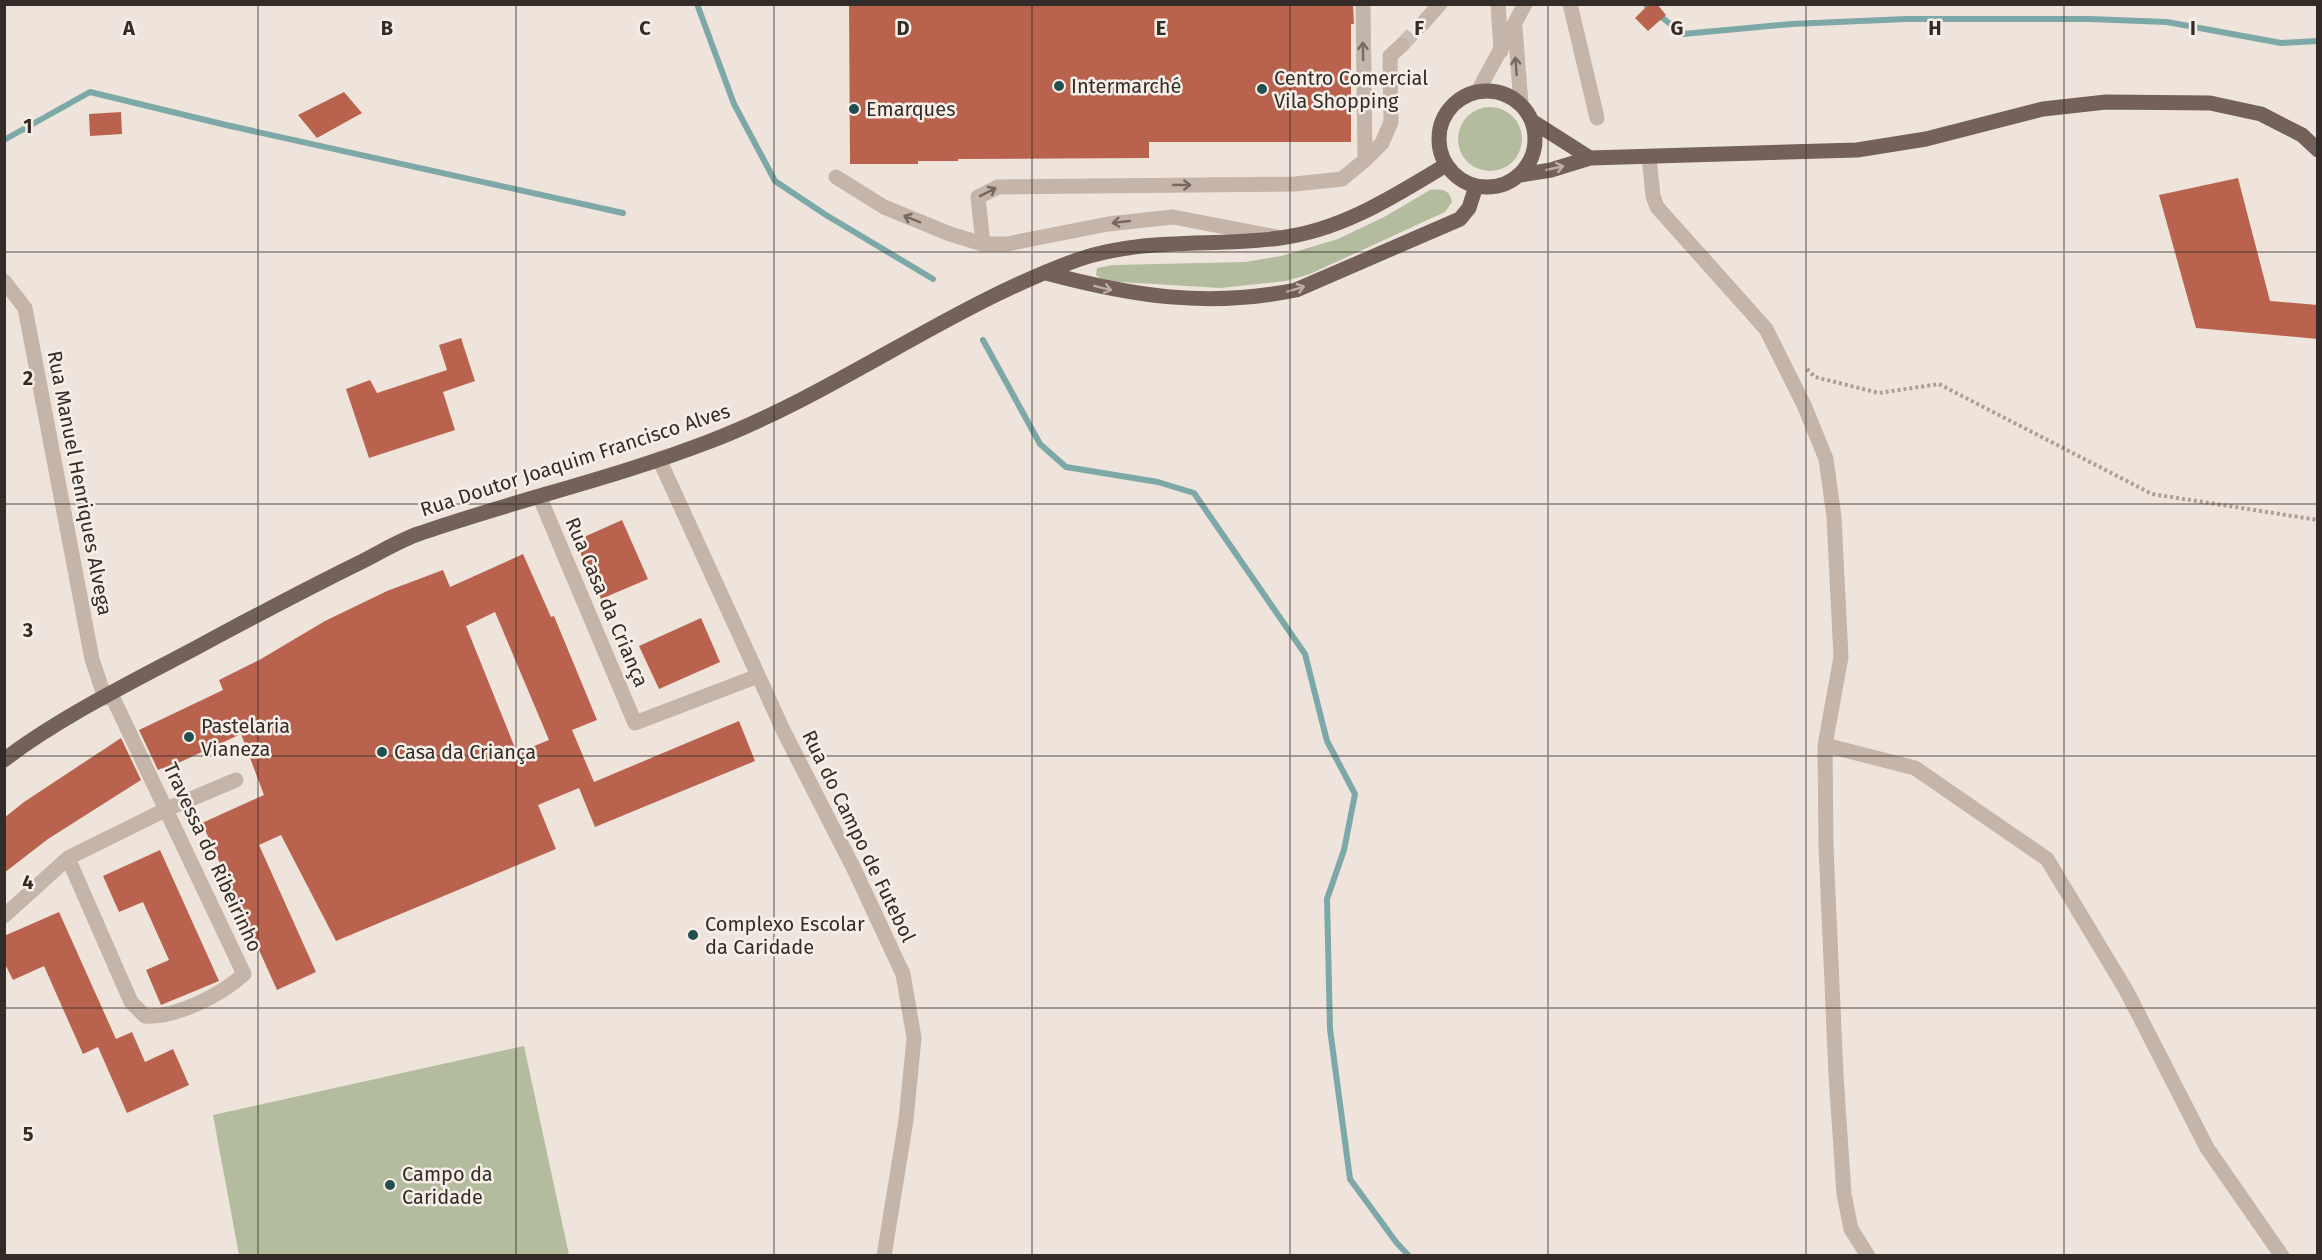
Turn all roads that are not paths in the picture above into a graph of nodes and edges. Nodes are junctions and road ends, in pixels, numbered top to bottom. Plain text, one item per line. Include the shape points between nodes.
1 (1363, 4) edge
2 (1440, 4) edge
3 (1498, 4) edge
4 (1526, 4) edge
5 (1570, 4) edge
6 (1423, 23) tunnel mouth
7 (1515, 28) junction
8 (1402, 45) tunnel mouth
9 (1501, 51) junction
10 (1478, 91) junction
11 (1521, 104) junction
12 (1597, 118) dead end
13 (1532, 121) junction
14 (2318, 150) edge
15 (1649, 157) junction
16 (1590, 158) junction
17 (1365, 160) junction
18 (1446, 165) junction
19 (1520, 175) junction
20 (836, 177) dead end
21 (1476, 186) junction
22 (1282, 238) junction
23 (983, 244) junction
24 (1046, 273) junction
25 (4, 281) edge
26 (659, 459) junction
27 (540, 498) junction
28 (758, 676) junction
29 (108, 696) junction
30 (1826, 745) junction
31 (4, 760) edge
32 (236, 780) dead end
33 (167, 809) junction
34 (68, 858) junction
35 (4, 916) edge
36 (884, 1256) edge
37 (1868, 1256) edge
38 (2282, 1256) edge

17 -> 1 street
2 - 6 street
3 - 9 street
4 - 7 street
5 - 12 street
7 - 9 street
11 -> 7 street
8 - 17 street via 1390,56 1391,122 1382,143
9 - 10 street
10 - 11 main road via 1508,95
10 - 18 main road via 1463,96 1442,120 1439,151
11 - 13 main road
13 - 16 main road
13 - 19 main road via 1534,150
14 - 15 main road via 2302,135 2261,114 2210,103 2106,102 2043,109 1926,139 1857,150
15 - 16 main road
15 - 30 street via 1657,207 1766,329 1826,459 1834,517 1841,657
19 -> 16 main road
23 -> 17 street via 978,197 998,187 1295,184 1342,179
18 - 21 main road via 1457,178
18 - 22 main road, Rua Doutor Joaquim Francisco Alves via 1349,219
19 - 21 main road via 1506,184
23 -> 20 street via 884,207
24 -> 21 main road via 1114,291 1183,299 1268,296 1296,290 1460,219 1469,208
22 -> 23 street via 1173,217 1108,224 1007,244
22 - 24 main road, Rua Doutor Joaquim Francisco Alves via 1110,250
24 - 26 main road, Rua Doutor Joaquim Francisco Alves via 952,315 871,365 764,418
25 - 29 street, Rua Manuel Henriques Alvega via 25,308 92,659
26 - 27 main road, Rua Doutor Joaquim Francisco Alves
26 - 28 street, Rua do Campo de Futebol
27 - 28 street, Rua Casa da Criança via 635,723
27 - 29 main road, Rua Doutor Joaquim Francisco Alves via 418,534 285,599
28 - 36 street, Rua do Campo de Futebol via 903,974 914,1038 906,1120
29 - 31 main road, Rua Doutor Joaquim Francisco Alves
29 - 33 street, Travessa do Ribeirinho
30 - 37 street via 1827,858 1844,1194 1851,1229
30 - 38 street via 1915,768 2047,859 2126,990 2207,1148
32 - 33 street
33 - 34 street
33 - 34 street, Travessa do Ribeirinho via 244,974 227,989 162,1017 145,1016 131,1002
34 - 35 street

